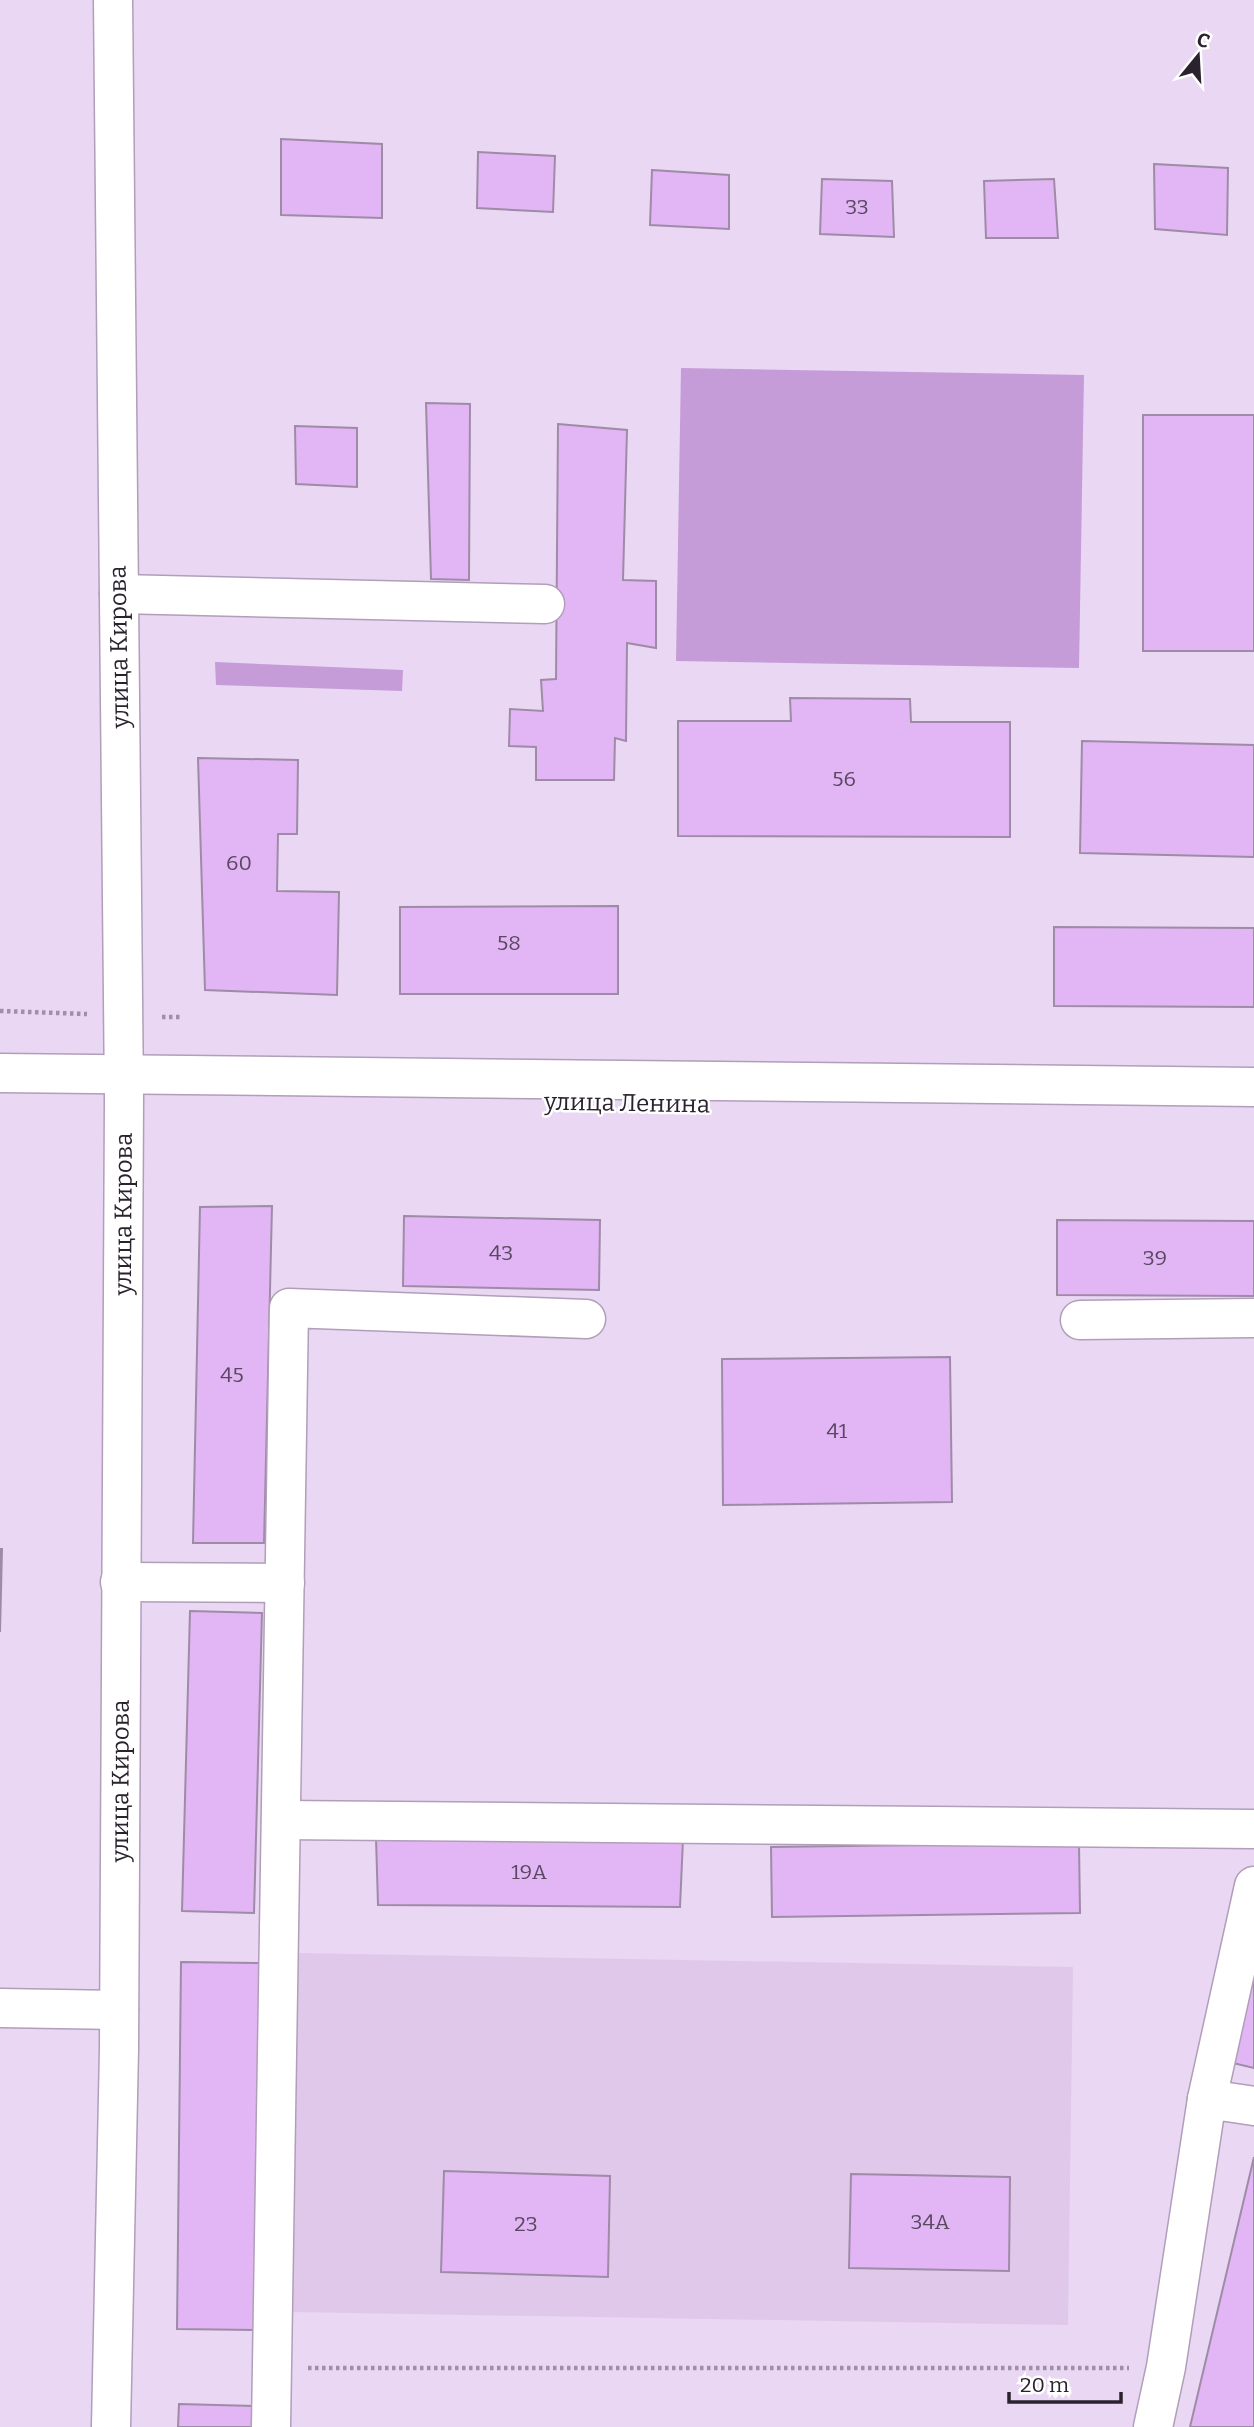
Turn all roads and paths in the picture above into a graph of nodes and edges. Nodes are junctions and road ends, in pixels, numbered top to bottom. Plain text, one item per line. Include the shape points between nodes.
1 (113, 0) edge
2 (119, 594) junction
3 (545, 604) dead end
4 (0, 1073) edge
5 (124, 1087) junction
6 (1254, 1087) edge
7 (0, 1097) edge
8 (1254, 1109) edge
9 (1254, 1318) edge
10 (586, 1319) dead end
11 (1080, 1321) dead end
12 (121, 1582) junction
13 (285, 1583) junction
14 (281, 1820) junction
15 (1254, 1829) edge
16 (1254, 1886) edge
17 (0, 2008) edge
18 (119, 2010) junction
19 (1207, 2099) junction
20 (1254, 2106) edge
21 (272, 2368) junction
22 (1166, 2368) junction
23 (111, 2427) edge
24 (271, 2427) edge
25 (1153, 2427) edge

1 - 2 main road, улица Кирова
2 - 3 main road
2 - 5 main road, улица Кирова
4 - 5 main road
5 - 6 main road
5 - 7 main road, улица Ленина
5 - 8 main road, улица Ленина
5 - 12 main road, улица Кирова
9 - 11 main road
10 - 13 main road via 289,1308
12 - 13 main road
12 - 18 main road, улица Кирова
13 - 14 main road
14 - 15 main road
14 - 21 main road
16 - 19 main road
17 - 18 main road
18 - 23 main road, улица Кирова
19 - 20 main road
19 - 22 main road
21 - 22 path
21 - 24 main road
22 - 25 main road

